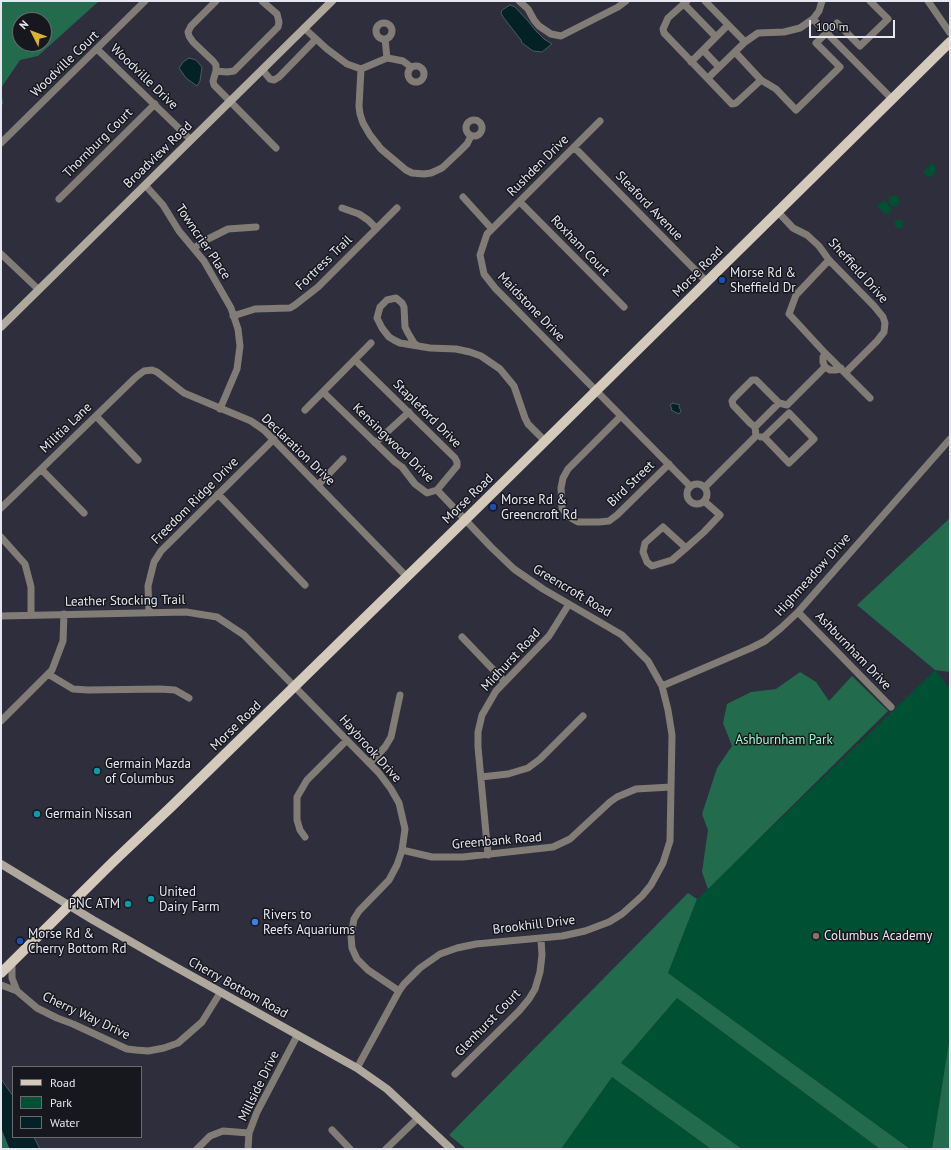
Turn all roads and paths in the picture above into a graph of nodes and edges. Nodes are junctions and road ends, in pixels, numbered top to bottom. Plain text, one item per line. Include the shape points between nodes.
1 (145, 1) edge
2 (216, 1) edge
3 (262, 1) edge
4 (332, 1) edge
5 (519, 1) edge
6 (626, 1) edge
7 (705, 1) edge
8 (822, 1) edge
9 (870, 1) edge
10 (928, 1) edge
11 (685, 2) edge
12 (813, 19) junction
13 (728, 25) junction
14 (304, 28) junction
15 (827, 33) junction
16 (950, 33) edge
17 (716, 37) junction
18 (316, 39) junction
19 (385, 39) dead end
20 (745, 42) junction
21 (950, 42) edge
22 (97, 49) junction
23 (703, 50) junction
24 (735, 52) junction
25 (387, 58) junction
26 (691, 62) junction
27 (411, 67) dead end
28 (719, 67) junction
29 (263, 69) junction
30 (361, 69) junction
31 (216, 70) junction
32 (708, 78) junction
33 (761, 80) junction
34 (892, 99) junction
35 (230, 101) junction
36 (155, 104) junction
37 (600, 121) dead end
38 (471, 136) dead end
39 (191, 140) junction
40 (1, 143) edge
41 (574, 146) junction
42 (276, 148) dead end
43 (145, 185) junction
44 (463, 197) dead end
45 (59, 199) dead end
46 (520, 202) junction
47 (342, 208) dead end
48 (397, 208) dead end
49 (778, 212) junction
50 (256, 227) dead end
51 (376, 228) junction
52 (492, 228) junction
53 (194, 248) junction
54 (1, 254) edge
55 (829, 260) junction
56 (707, 282) junction
57 (38, 289) junction
58 (624, 308) dead end
59 (233, 316) junction
60 (1, 326) edge
61 (371, 343) dead end
62 (418, 346) junction
63 (825, 353) junction
64 (355, 360) junction
65 (825, 367) junction
66 (152, 370) joint
67 (843, 370) junction
68 (597, 391) junction
69 (323, 392) junction
70 (870, 398) dead end
71 (783, 404) junction
72 (220, 409) junction
73 (305, 410) dead end
74 (409, 412) junction
75 (789, 413) junction
76 (96, 416) junction
77 (621, 416) junction
78 (755, 427) junction
79 (756, 436) junction
80 (764, 437) junction
81 (274, 439) junction
82 (950, 439) edge
83 (545, 441) junction
84 (375, 443) junction
85 (343, 459) dead end
86 (138, 460) dead end
87 (669, 464) junction
88 (41, 469) junction
89 (318, 485) junction
90 (690, 486) junction
91 (705, 487) junction
92 (437, 490) junction
93 (218, 494) junction
94 (704, 500) junction
95 (1, 508) edge
96 (84, 513) dead end
97 (466, 520) junction
98 (1, 537) edge
99 (686, 548) junction
100 (407, 576) junction
101 (305, 585) dead end
102 (569, 604) junction
103 (149, 612) junction
104 (798, 612) junction
105 (64, 614) junction
106 (31, 615) junction
107 (1, 616) edge
108 (462, 637) dead end
109 (48, 674) junction
110 (505, 682) junction
111 (295, 686) junction
112 (662, 686) junction
113 (400, 695) dead end
114 (190, 698) dead end
115 (891, 707) dead end
116 (583, 716) dead end
117 (1, 721) edge
118 (347, 740) junction
119 (370, 763) junction
120 (480, 777) junction
121 (671, 787) junction
122 (305, 838) dead end
123 (402, 850) junction
124 (488, 855) junction
125 (1, 864) edge
126 (70, 905) junction
127 (540, 939) junction
128 (12, 962) junction
129 (1, 973) edge
130 (1, 985) edge
131 (17, 991) junction
132 (399, 991) junction
133 (220, 993) junction
134 (297, 1036) junction
135 (357, 1068) junction
136 (456, 1074) dead end
137 (418, 1118) junction
138 (332, 1130) dead end
139 (249, 1133) junction
140 (197, 1149) edge
141 (248, 1149) edge
142 (350, 1149) edge
143 (386, 1149) edge
144 (451, 1149) edge

1 - 22 street, Woodville Court
2 - 31 street via 188,32 193,42 216,65
3 - 31 street via 277,14 278,27 234,70
4 - 14 main road, Broadview Road
5 - 6 street via 528,9 539,26 551,34 561,36
7 - 13 street
8 - 12 street
9 - 15 street via 888,19 860,46 837,23
10 - 16 street
11 - 17 street
11 - 26 street via 668,18 663,29
12 - 15 street
12 - 20 street via 800,28 784,32 758,33
13 - 17 street
13 - 20 street
14 - 18 street
14 - 29 main road, Broadview Road
15 - 33 street via 816,43 840,67 796,110 776,90
15 - 34 street
17 - 23 street
18 - 29 street via 274,80 270,79
18 - 30 street via 347,64
19 - 25 street
20 - 24 street
21 - 34 main road, Morse Road
22 - 36 street, Woodville Drive
22 - 40 street, Woodville Court
23 - 26 street
23 - 28 street
24 - 28 street
24 - 33 street
25 - 27 street via 403,61
25 - 30 street
26 - 32 street
28 - 32 street
29 - 35 main road, Broadview Road
30 - 38 street via 359,106 363,123 381,149 406,170 424,174 442,168
31 - 35 street via 214,85
32 - 33 street via 732,104
34 - 49 main road, Morse Road
35 - 39 main road, Broadview Road
35 - 42 street
36 - 39 street, Woodville Drive
36 - 45 street, Thornburg Court
37 - 41 street, Rushden Drive
39 - 43 main road, Broadview Road
41 - 46 street, Rushden Drive
41 - 56 street, Sleaford Avenue
43 - 53 street, Towncrier Place
43 - 57 main road, Broadview Road
44 - 52 street
46 - 52 street, Rushden Drive
46 - 58 street, Roxham Court
47 - 51 street via 358,214
48 - 51 street, Fortress Trail
49 - 55 street, Sheffield Drive via 793,228 819,246
49 - 56 main road, Morse Road
50 - 53 street via 228,229
51 - 59 street, Fortress Trail via 307,297 295,305 283,309 255,309
52 - 68 street, Maidstone Drive via 487,234 480,254 484,274
53 - 59 street, Towncrier Place via 211,272
54 - 57 street
55 - 63 street via 796,295 789,314
55 - 67 street, Sheffield Drive via 880,312 885,323 884,332 878,341
56 - 68 main road, Morse Road
57 - 60 main road, Broadview Road
59 - 72 street, Towncrier Place via 240,346 237,369
61 - 64 street
62 - 62 street via 405,327 402,303 396,298 387,300 380,307 377,318 382,328 394,340
62 - 83 street via 470,352 495,365 507,375 514,386 528,424
63 - 65 street
63 - 67 street
64 - 69 street
64 - 74 street, Stapleford Drive
65 - 67 street via 830,370
65 - 71 street
66 - 72 street, Declaration Drive via 184,393
66 - 76 street, Militia Lane via 144,371 136,377
67 - 70 street
68 - 77 street, Maidstone Drive
68 - 83 main road, Morse Road
69 - 73 street
69 - 84 street, Kensingwood Drive
71 - 75 street
71 - 78 street
71 - 78 street via 756,380 752,380 734,398 733,405
72 - 81 street, Declaration Drive via 251,421
74 - 84 street
74 - 92 street, Stapleford Drive via 457,462
75 - 80 street
75 - 80 street via 814,439 789,463
76 - 86 street
76 - 88 street, Militia Lane
77 - 87 street, Maidstone Drive
77 - 87 street, Bird Street via 568,469 563,478 562,508 569,517 578,522 609,521
78 - 79 street
79 - 80 street
79 - 91 street
81 - 89 street, Declaration Drive
81 - 93 street, Freedom Ridge Drive
82 - 104 street, Highmeadow Drive
83 - 97 main road, Morse Road
84 - 92 street, Kensingwood Drive via 402,467 415,484 427,493
85 - 89 street
87 - 90 street, Maidstone Drive
88 - 95 street, Militia Lane
88 - 96 street
89 - 100 street, Declaration Drive
90 - 91 street via 696,484
90 - 94 street via 687,492 690,501 696,504
91 - 94 street via 707,492
92 - 97 street, Kensingwood Drive
93 - 101 street
93 - 103 street, Freedom Ridge Drive via 161,550 154,562 148,586
94 - 99 street via 720,515
97 - 100 main road, Morse Road
97 - 102 street, Greencroft Road via 514,569
98 - 106 street via 25,564 31,587
99 - 99 street via 672,560 652,566 647,562 643,552 645,543 663,527
100 - 111 main road, Morse Road
102 - 110 street, Midhurst Road via 549,636
102 - 112 street, Greencroft Road via 622,635 648,661
103 - 105 street, Leather Stocking Trail
103 - 111 street, Leather Stocking Trail via 186,612 217,617 244,635
104 - 112 street, Highmeadow Drive via 772,636 756,646
104 - 115 street, Ashburnham Drive
105 - 106 street, Leather Stocking Trail
105 - 109 street via 63,641
106 - 107 street, Leather Stocking Trail
108 - 110 street
109 - 114 street via 73,689 174,690
109 - 117 street
110 - 120 street, Midhurst Road via 496,691 482,715 478,732
111 - 118 street, Haybrook Drive
111 - 126 main road, Morse Road
112 - 121 street, Brookhill Drive via 672,735
113 - 119 street via 391,737
116 - 120 street via 528,768 508,774
118 - 119 street, Haybrook Drive
118 - 122 street via 307,780 297,797 297,820
119 - 123 street, Haybrook Drive via 399,803 404,829
120 - 124 street, Midhurst Road
121 - 124 street, Greenbank Road via 636,789 617,797 570,839 553,847
121 - 127 street, Brookhill Drive via 670,841 657,874 642,896 622,914 600,926
123 - 124 street, Greenbank Road via 432,857
123 - 132 street, Haybrook Drive via 389,880 359,911 351,936 352,948 357,959 368,970
125 - 126 main road, Cherry Bottom Road
126 - 128 main road, Morse Road
126 - 133 main road, Cherry Bottom Road
127 - 132 street, Brookhill Drive via 476,944 440,954 420,968
127 - 136 street, Glenhurst Court via 540,972 529,999
128 - 129 main road, Morse Road
128 - 131 street via 12,978
130 - 131 street, Cherry Way Drive
131 - 133 street, Cherry Way Drive via 37,1008 57,1018 128,1049 148,1051 164,1048 184,1039 202,1022
132 - 135 street, Brookhill Drive
133 - 134 main road, Cherry Bottom Road
134 - 135 main road, Cherry Bottom Road
134 - 139 street, Millside Drive via 257,1112
135 - 137 main road, Cherry Bottom Road via 387,1089
137 - 143 street
137 - 144 main road, Cherry Bottom Road
138 - 142 street
139 - 140 street via 223,1131 210,1136
139 - 141 street, Millside Drive

